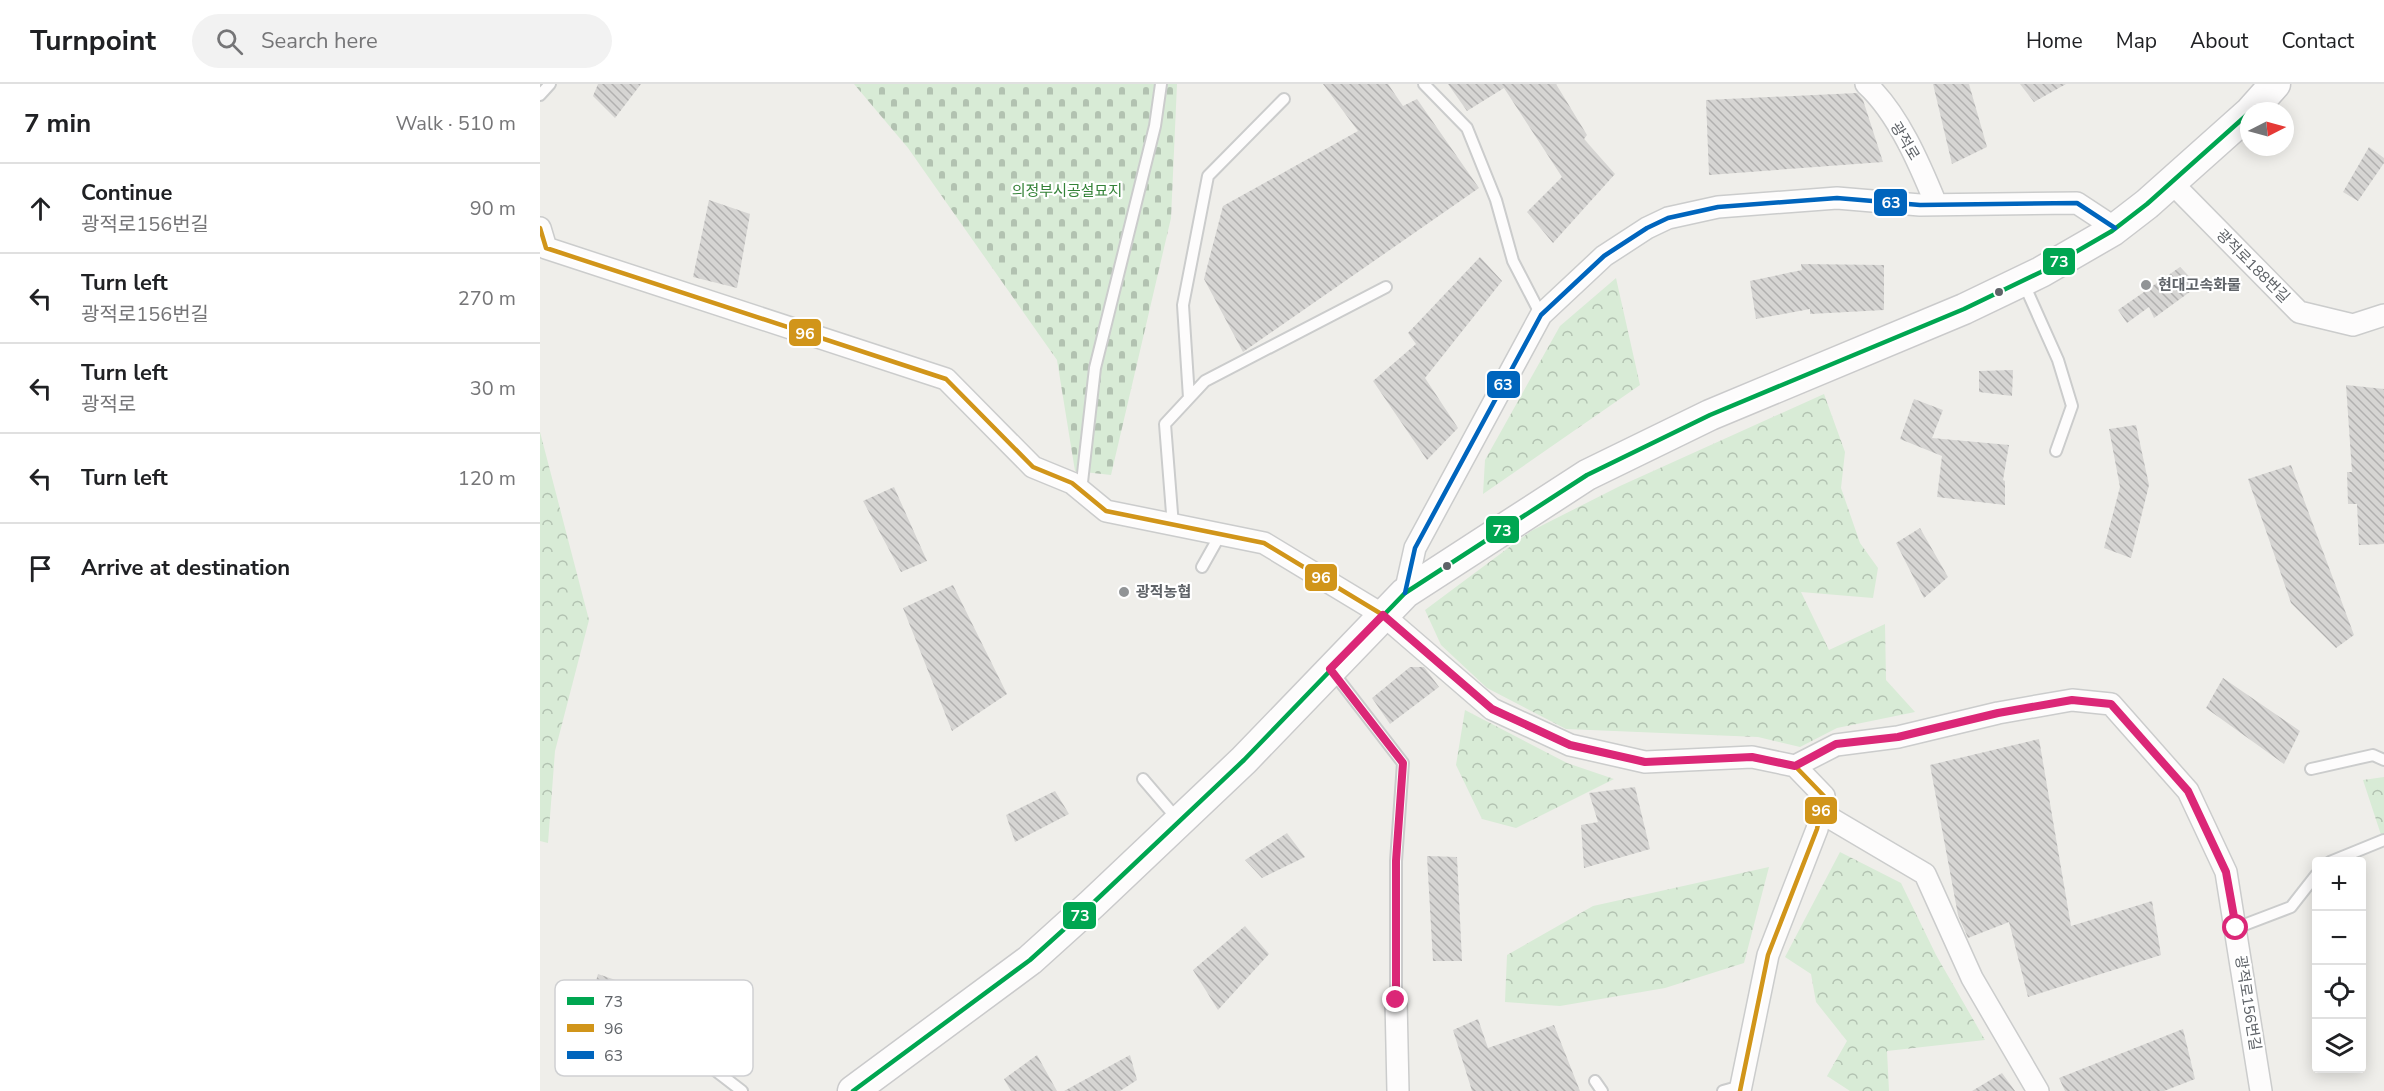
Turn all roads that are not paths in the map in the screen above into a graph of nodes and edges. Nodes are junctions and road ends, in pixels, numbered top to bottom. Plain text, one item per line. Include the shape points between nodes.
1 (550, 84) edge
2 (1161, 84) edge
3 (1424, 84) edge
4 (1866, 84) edge
5 (2275, 84) edge
6 (540, 95) edge
7 (1284, 99) dead end
8 (2259, 102) edge
9 (2240, 121) edge
10 (2171, 182) junction
11 (1936, 204) junction
12 (540, 228) edge
13 (2115, 228) junction
14 (2023, 281) junction
15 (1386, 287) dead end
16 (1541, 315) junction
17 (2384, 315) edge
18 (1189, 398) junction
19 (2056, 451) dead end
20 (1082, 491) junction
21 (1173, 526) junction
22 (1220, 535) junction
23 (1202, 567) dead end
24 (1405, 593) junction
25 (1383, 615) junction
26 (1330, 669) junction
27 (2384, 760) edge
28 (1795, 766) junction
29 (2311, 769) dead end
30 (1143, 779) dead end
31 (1820, 812) junction
32 (1179, 821) junction
33 (2384, 840) edge
34 (2340, 857) edge
35 (2312, 880) edge
36 (2236, 928) junction
37 (1396, 1000) joint
38 (723, 1076) edge
39 (1595, 1081) dead end
40 (1735, 1089) edge
41 (742, 1091) edge
42 (853, 1091) edge
43 (1398, 1091) edge
44 (1602, 1091) edge
45 (2038, 1091) edge
46 (2261, 1091) edge

1 - 6 lane
2 - 20 lane via 1155,126 1095,368
3 - 16 lane via 1467,128 1496,200 1513,261
4 - 11 street, 광적로 via 1876,93 1916,158
5 - 8 main road
7 - 18 lane via 1208,176 1182,305
9 - 10 main road
10 - 13 main road
10 - 17 street, 광적로188번길 via 2299,312 2353,325
11 - 13 street via 2078,203
11 - 16 street via 1837,198 1718,207 1668,218 1604,256
12 - 20 street via 546,248 946,379 1033,467
13 - 14 main road
14 - 19 lane via 2058,360 2072,406
14 - 24 main road via 1710,415 1587,475
15 - 18 lane via 1205,381
16 - 24 street via 1415,548
18 - 21 lane via 1165,424
20 - 21 street via 1106,511
21 - 22 street
22 - 23 lane
22 - 25 street via 1264,543
24 - 25 main road
25 - 26 main road
25 - 28 street via 1492,709 1570,745 1645,762 1752,757
26 - 32 main road via 1244,760
26 - 37 lane via 1403,763 1396,861
27 - 29 lane via 2373,754
28 - 31 street via 1824,796
28 - 36 street, 광적로156번길 via 1836,744 1898,737 2072,700 2111,704 2188,791 2226,872
30 - 32 lane
31 - 40 street via 1768,955
31 - 45 street via 1925,874 1972,978
32 - 42 main road via 1030,960
33 - 34 lane
35 - 36 lane via 2291,907
36 - 46 street, 광적로156번길
37 - 43 street
38 - 41 lane
39 - 44 lane

